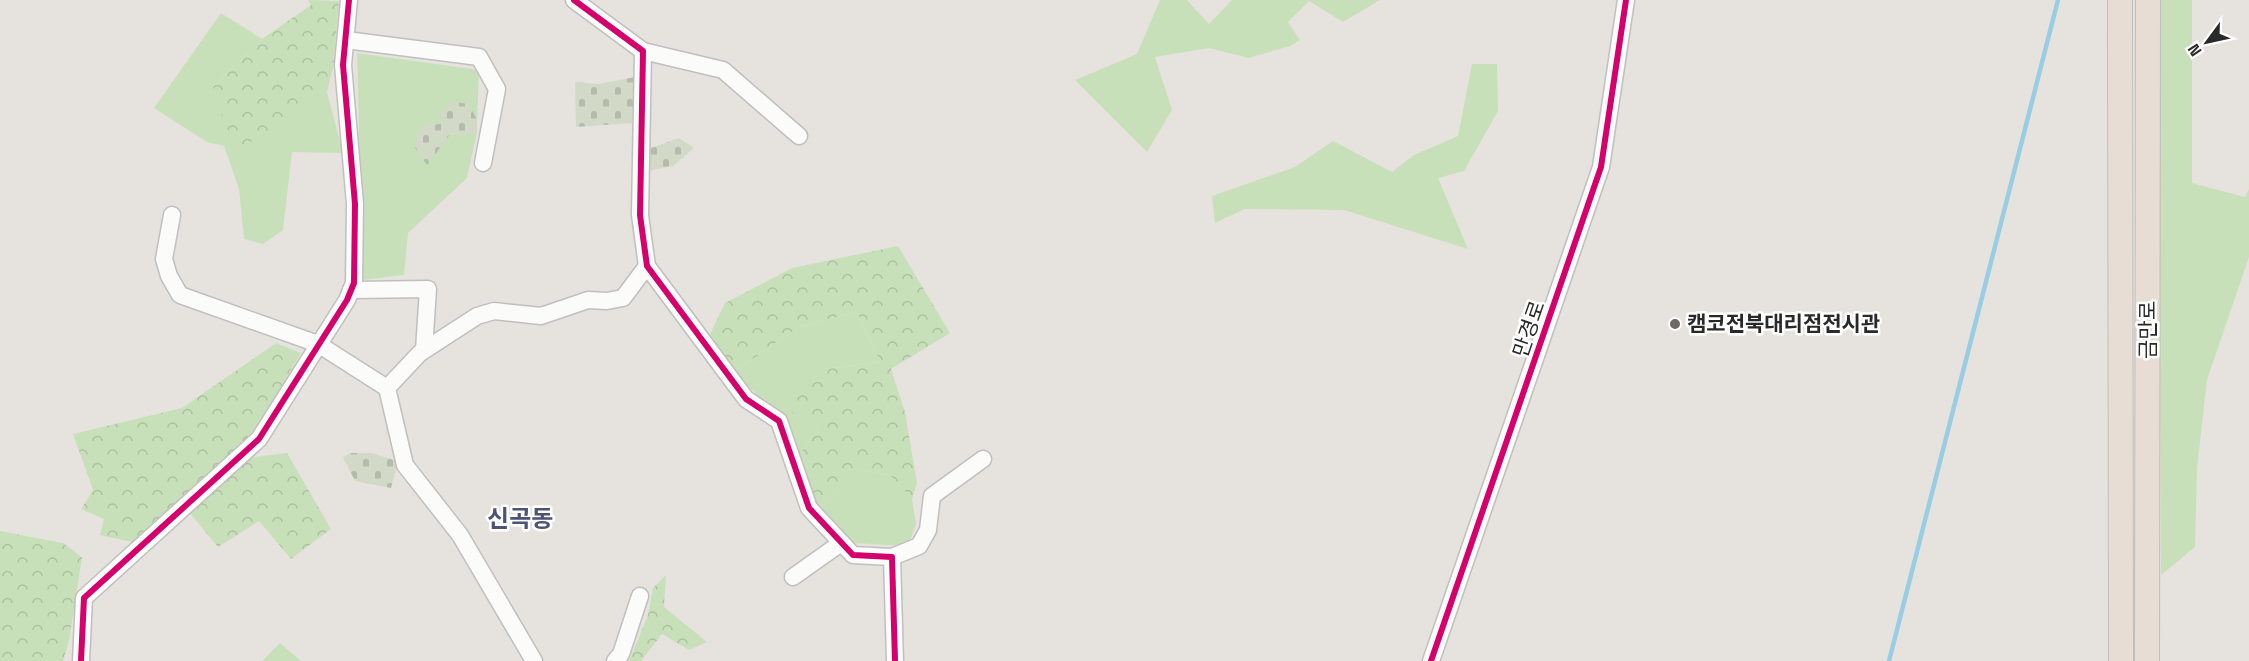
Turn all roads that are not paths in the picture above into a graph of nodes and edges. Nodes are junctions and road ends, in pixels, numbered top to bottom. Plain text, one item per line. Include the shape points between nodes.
1 (349, 0) edge
2 (574, 0) edge
3 (1626, 0) edge
4 (2120, 0) edge
5 (2148, 0) edge
6 (346, 40) junction
7 (643, 51) junction
8 (800, 136) dead end
9 (483, 163) dead end
10 (172, 215) dead end
11 (647, 266) junction
12 (351, 290) junction
13 (318, 345) junction
14 (424, 350) junction
15 (387, 388) junction
16 (983, 459) dead end
17 (841, 543) junction
18 (892, 556) junction
19 (793, 577) dead end
20 (640, 596) dead end
21 (81, 661) edge
22 (534, 661) edge
23 (615, 661) edge
24 (895, 661) edge
25 (1431, 661) edge
26 (2121, 661) edge
27 (2147, 661) edge

1 - 6 street
2 - 7 street
3 - 25 street, 만경로 via 1601,167
4 - 26 highway, 금만로
5 - 27 highway, 금만로
6 - 9 street via 479,57 497,89
6 - 12 street via 343,65 355,204
7 - 8 street via 723,69
7 - 11 street via 640,215
10 - 13 street via 164,259 180,295
11 - 14 street via 623,298 608,302 588,300 541,316 494,311 477,315
11 - 17 street via 746,399 779,421 809,508
12 - 13 street
12 - 14 street via 428,289
13 - 15 street
13 - 21 street via 259,439 84,598
14 - 15 street
15 - 22 street via 405,465 460,536
16 - 18 street via 932,496 928,530 919,546
17 - 18 street via 854,555
17 - 19 street
18 - 24 street
20 - 23 street via 621,654

